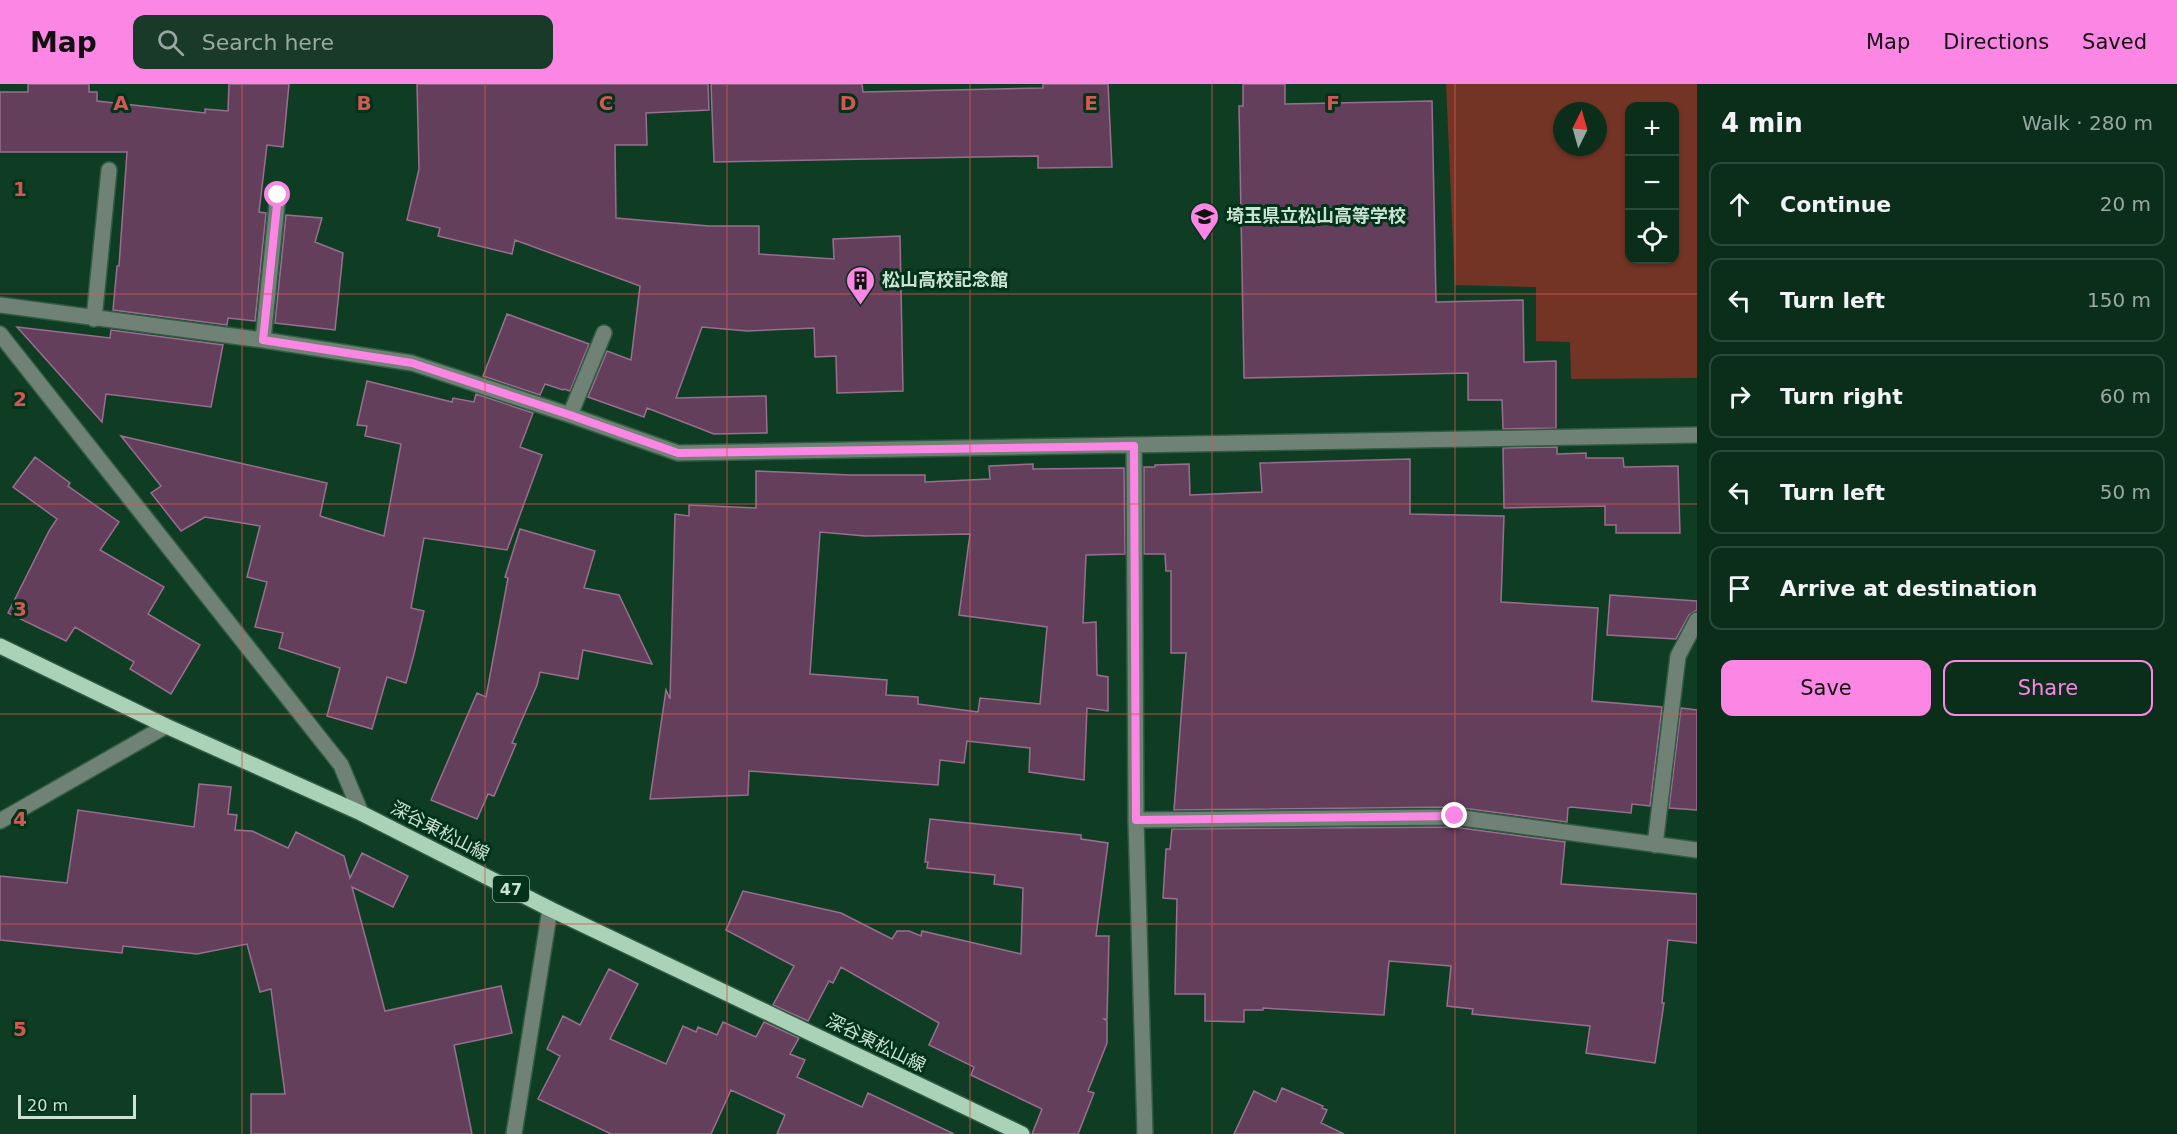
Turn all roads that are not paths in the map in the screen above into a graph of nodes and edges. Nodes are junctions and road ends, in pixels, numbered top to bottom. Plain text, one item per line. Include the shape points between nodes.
1 (109, 170) dead end
2 (278, 195) dead end
3 (0, 305) edge
4 (94, 318) junction
5 (604, 333) dead end
6 (0, 334) edge
7 (263, 340) junction
8 (570, 415) junction
9 (1697, 435) edge
10 (1134, 446) junction
11 (1697, 620) edge
12 (0, 646) edge
13 (166, 726) junction
14 (361, 813) junction
15 (1136, 820) junction
16 (0, 821) edge
17 (1655, 845) junction
18 (1697, 850) edge
19 (550, 909) junction
20 (514, 1134) edge
21 (1022, 1134) edge
22 (1145, 1134) edge

1 - 4 street
2 - 7 street
3 - 4 street
4 - 7 street
5 - 8 street
6 - 14 street via 341,765
7 - 8 street via 412,363
8 - 10 street via 678,453
9 - 10 street
10 - 15 street
11 - 17 street via 1678,656
12 - 13 main road, 深谷東松山線 / 47
13 - 14 main road, 深谷東松山線 / 47
13 - 16 street
14 - 19 main road, 深谷東松山線 / 47
15 - 17 street via 1455,816
15 - 22 street
17 - 18 street
19 - 20 street
19 - 21 main road, 深谷東松山線 / 47

